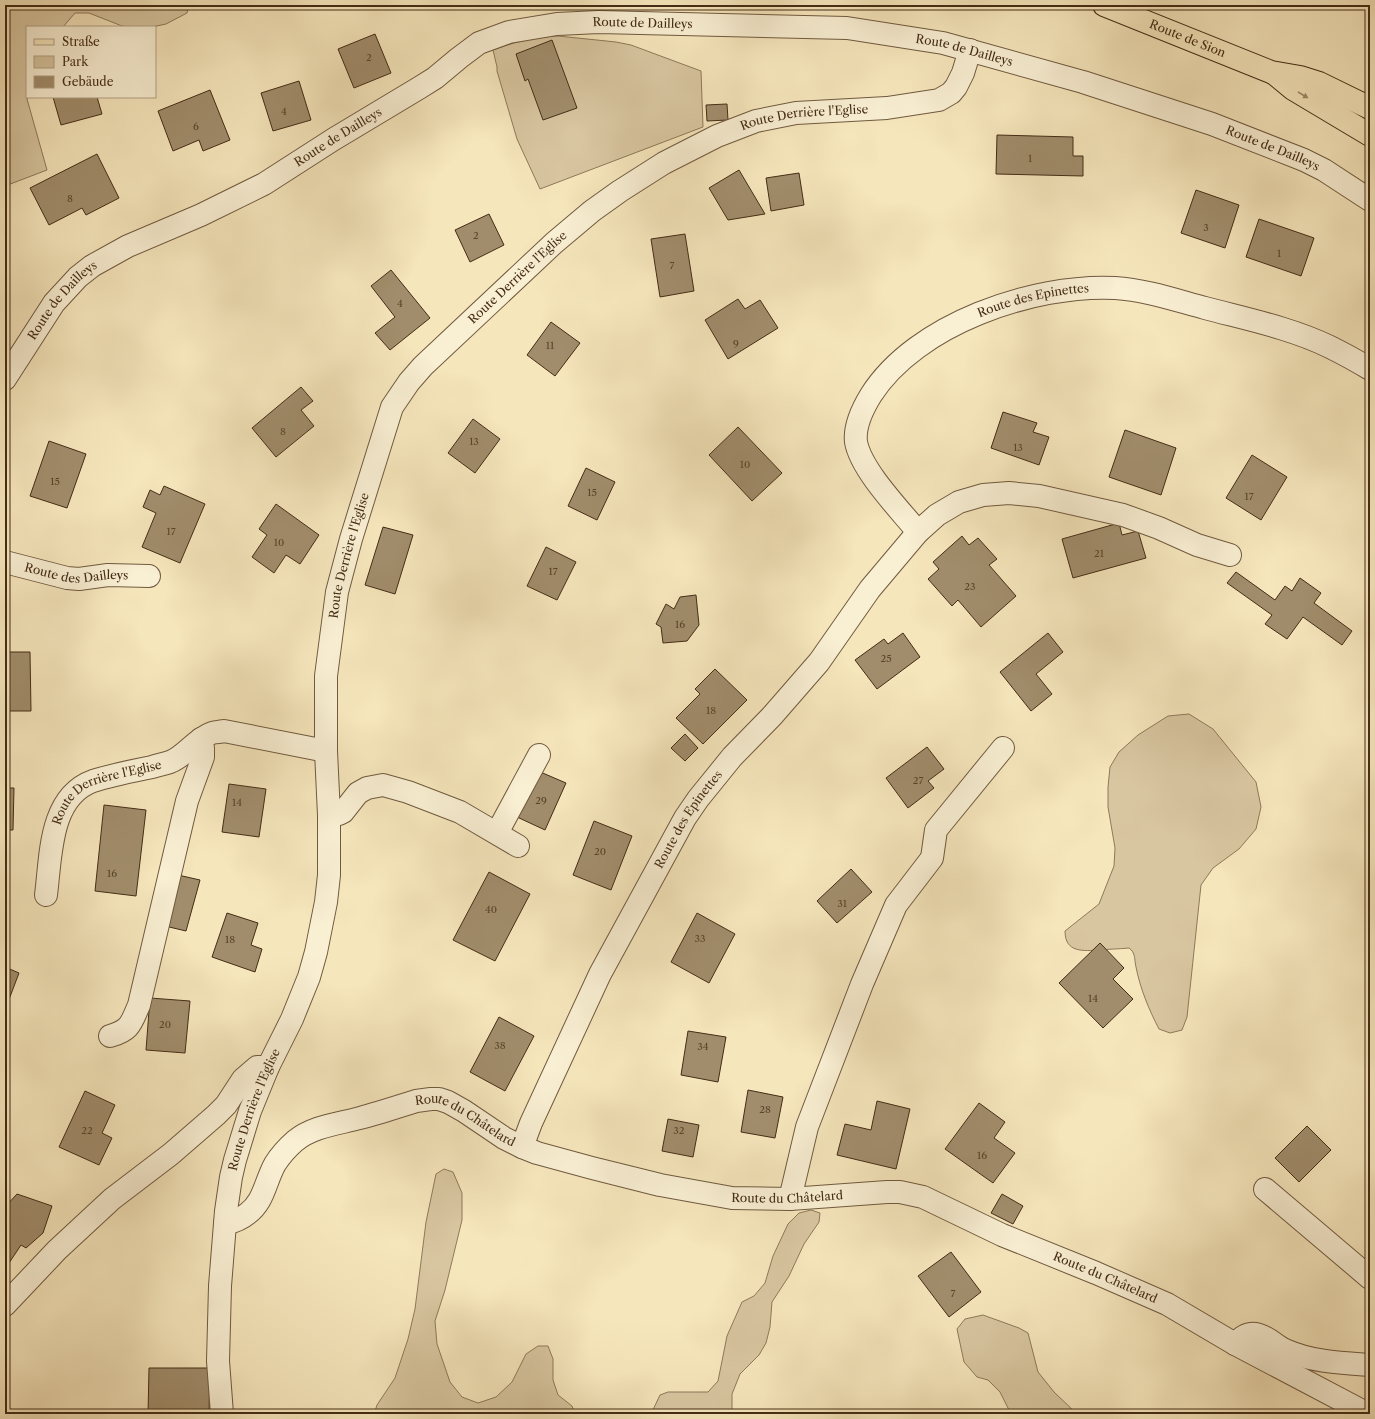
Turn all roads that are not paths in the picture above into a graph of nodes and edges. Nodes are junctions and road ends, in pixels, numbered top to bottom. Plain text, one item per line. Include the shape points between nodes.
1 (1104, 5) edge
2 (970, 50) junction
3 (1272, 72) junction
4 (1370, 108) edge
5 (1370, 135) edge
6 (1370, 200) edge
7 (1370, 369) edge
8 (5, 379) edge
9 (918, 532) junction
10 (1230, 555) dead end
11 (5, 562) edge
12 (149, 576) dead end
13 (201, 739) junction
14 (1003, 748) dead end
15 (326, 751) junction
16 (539, 754) dead end
17 (329, 815) junction
18 (497, 833) junction
19 (518, 846) dead end
20 (46, 895) dead end
21 (110, 1036) dead end
22 (268, 1067) junction
23 (522, 1147) junction
24 (1265, 1189) dead end
25 (790, 1199) junction
26 (225, 1224) junction
27 (1370, 1278) edge
28 (5, 1305) edge
29 (1235, 1344) junction
30 (1370, 1365) edge
31 (222, 1414) edge
32 (1368, 1414) edge

1 - 3 main road, Route de Sion
2 - 6 street, Route de Dailleys via 1083,82 1212,124 1304,160
2 - 8 street, Route de Dailleys via 936,41 846,28 572,23 509,32 493,37 474,47 420,88 334,139 287,171 201,215 128,246 92,266 54,303
2 - 15 street, Route Derrière l'Eglise via 956,87 939,100 887,108 796,113 756,121 718,136 664,163 592,211 554,243 423,366 392,407 337,592 326,676
3 - 4 main road, Route de Sion via 1319,83
3 -> 5 main road, Route de Sion via 1293,89
7 - 9 street, Route des Epinettes via 1329,346 1303,336 1131,289 1069,290 997,307 951,326 913,350 876,387 861,413 856,433 860,452 874,478
9 - 10 street, Route des Epinettes via 937,515 959,502 983,495 1009,493 1039,496 1123,515 1197,545
9 - 23 street, Route des Epinettes via 870,590 819,662 732,757 685,818 600,974
11 - 12 street, Route des Dailleys via 79,579 108,575
13 - 15 street, Route Derrière l'Eglise via 211,733 224,731
13 - 20 street, Route Derrière l'Eglise via 182,756 169,762 93,781 81,787 59,814
13 - 21 street via 203,757 187,801 139,1005 130,1026 121,1033
14 - 25 street via 936,830 932,858 896,906 862,984 808,1127
15 - 17 street, Route Derrière l'Eglise
16 - 18 street
17 - 18 street via 343,812 358,794 367,788 383,785 460,812
17 - 22 street, Route Derrière l'Eglise via 328,882 316,952 292,1019
18 - 19 street
22 - 26 street, Route Derrière l'Eglise via 250,1111 235,1160
22 - 28 street via 257,1067 243,1079 216,1115 171,1154 112,1199 57,1250
23 - 25 street, Route du Châtelard via 660,1185 732,1198
23 - 26 street, Route du Châtelard via 456,1106 439,1099 423,1099 304,1135 288,1148 278,1161 263,1195 249,1214
24 - 27 street
25 - 29 street, Route du Châtelard via 888,1192 923,1197 1002,1235 1167,1304
26 - 31 street, Route Derrière l'Eglise via 218,1338
29 - 30 street via 1242,1336 1258,1334 1284,1350 1302,1356 1334,1363
29 - 32 street, Route du Châtelard

